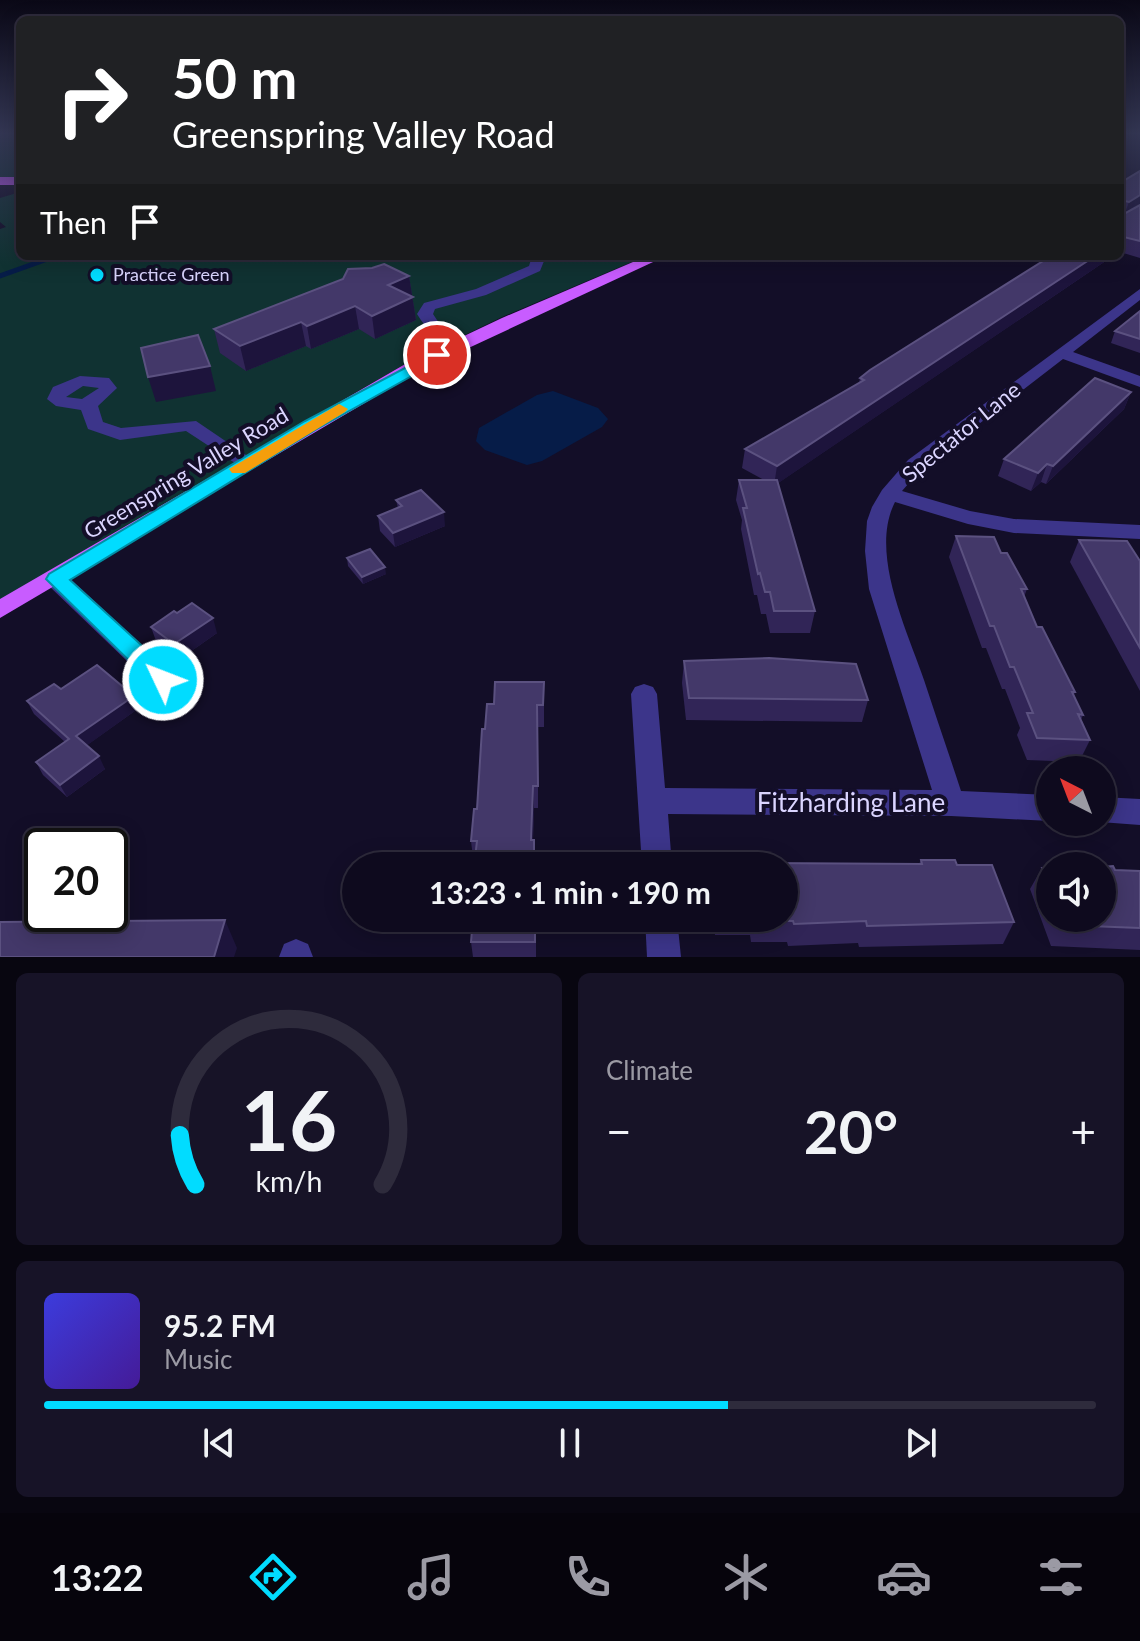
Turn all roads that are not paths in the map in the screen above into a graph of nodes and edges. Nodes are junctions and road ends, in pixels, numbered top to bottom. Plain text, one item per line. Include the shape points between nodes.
1 (538, 260) edge
2 (650, 260) edge
3 (1140, 293) edge
4 (460, 344) junction
5 (1062, 353) junction
6 (1140, 382) edge
7 (88, 403) dead end
8 (248, 463) junction
9 (889, 494) junction
10 (1140, 532) edge
11 (56, 579) junction
12 (0, 610) edge
13 (163, 680) dead end
14 (644, 694) dead end
15 (653, 801) junction
16 (951, 803) junction
17 (1036, 807) edge
18 (1116, 811) edge
19 (1140, 812) edge
20 (656, 852) edge
21 (662, 932) edge
22 (664, 957) edge

1 - 4 street via 535,268 515,278 429,306 425,314 435,329
2 - 4 main road, Greenspring Valley Road
3 - 5 street, Spectator Lane
4 - 8 main road, Greenspring Valley Road
5 - 6 street
5 - 9 street, Spectator Lane via 915,464
7 - 8 street via 95,425 120,434 189,425
8 - 11 main road, Greenspring Valley Road
9 - 10 street via 1014,526
9 - 16 street, Spectator Lane via 875,534 881,589
11 - 12 main road, Greenspring Valley Road
11 - 13 street
14 - 15 street
15 - 16 street, Fitzharding Lane
15 - 20 street
16 - 17 street, Fitzharding Lane
18 - 19 street
21 - 22 street

